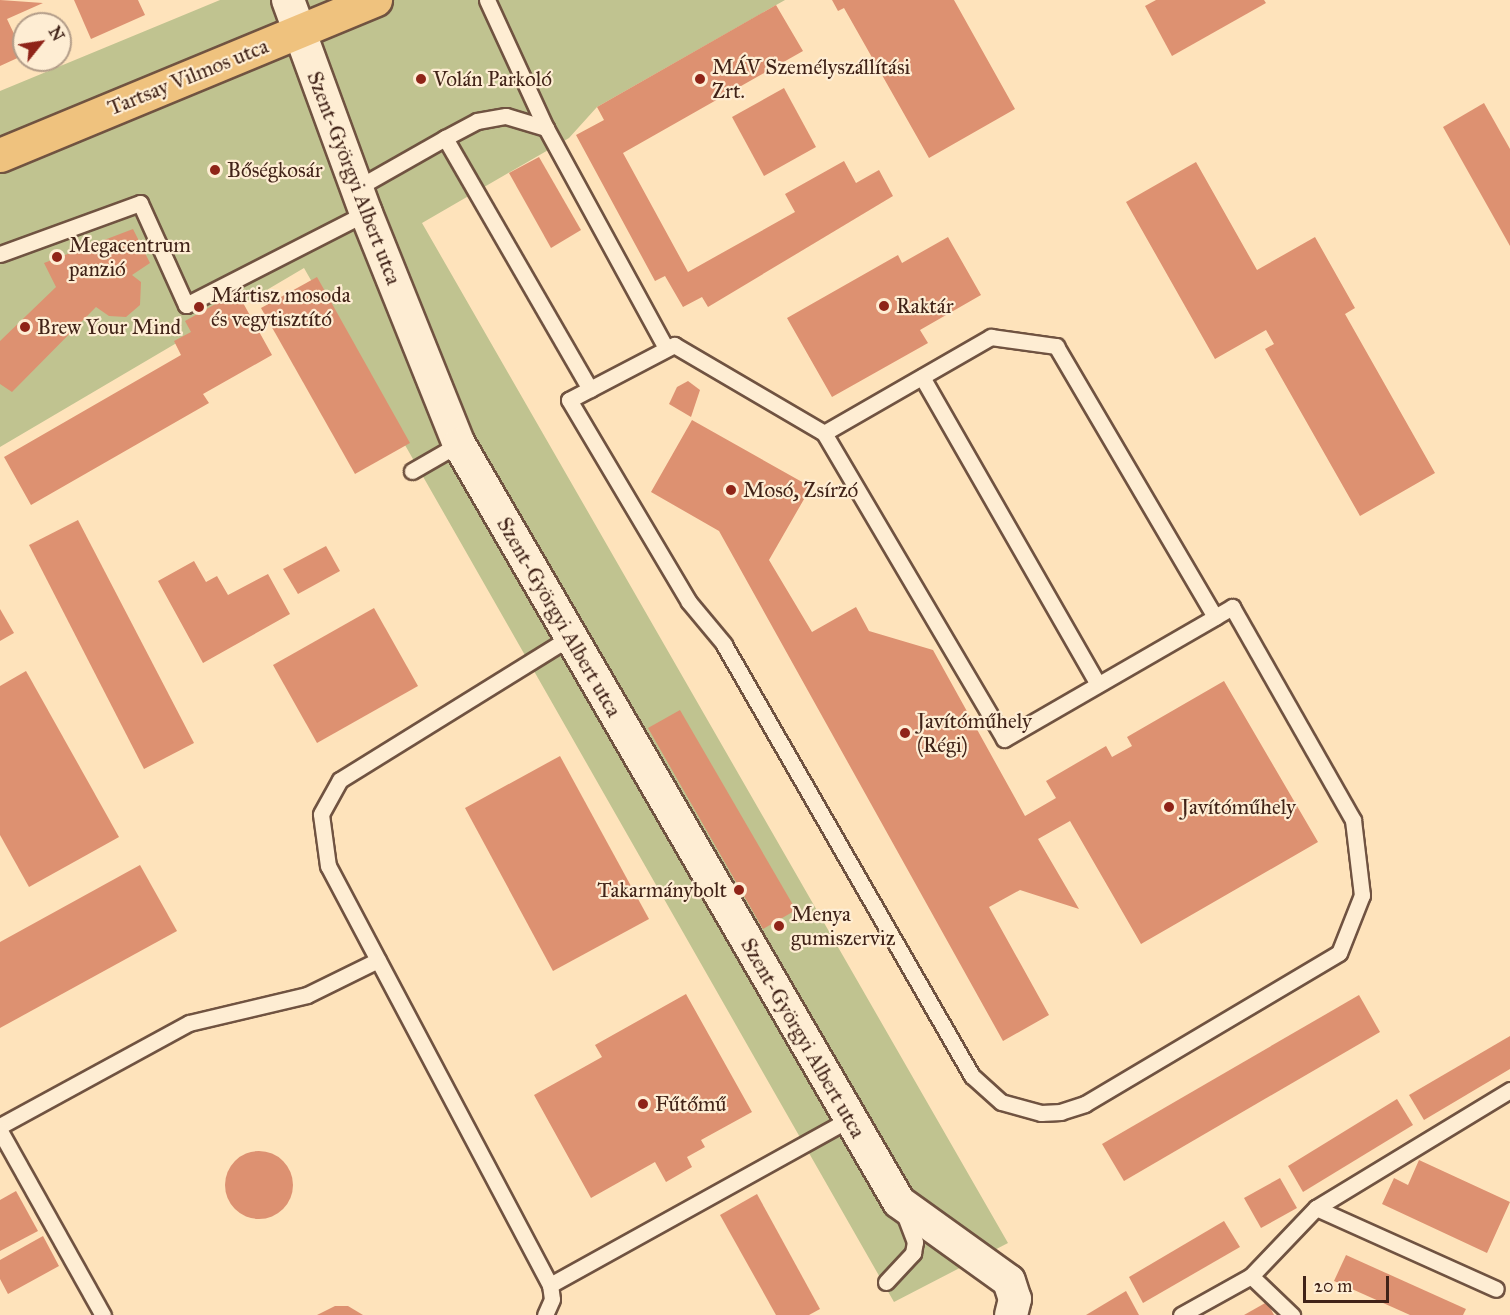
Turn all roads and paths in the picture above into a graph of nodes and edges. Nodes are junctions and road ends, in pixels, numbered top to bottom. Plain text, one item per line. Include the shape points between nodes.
1 (288, 0) edge
2 (375, 0) edge
3 (487, 0) edge
4 (299, 31) junction
5 (546, 128) junction
6 (444, 138) junction
7 (0, 155) edge
8 (361, 201) junction
9 (0, 254) edge
10 (665, 346) junction
11 (922, 377) junction
12 (590, 389) junction
13 (824, 433) junction
14 (459, 444) junction
15 (412, 471) dead end
16 (1215, 616) junction
17 (571, 638) junction
18 (1098, 684) junction
19 (378, 960) junction
20 (1510, 1090) edge
21 (849, 1119) junction
22 (0, 1126) edge
23 (0, 1131) edge
24 (899, 1202) junction
25 (1316, 1208) junction
26 (1251, 1276) junction
27 (886, 1282) dead end
28 (550, 1285) junction
29 (1496, 1289) dead end
30 (103, 1315) edge
31 (545, 1315) edge
32 (1011, 1315) edge
33 (1181, 1315) edge
34 (1292, 1315) edge

1 - 4 street, Szent-Györgyi Albert utca
2 - 4 main road, Tartsay Vilmos utca
3 - 5 lane
4 - 7 main road, Tartsay Vilmos utca
4 - 8 street, Szent-Györgyi Albert utca
5 - 6 lane via 506,116 477,121
5 - 10 lane
6 - 8 lane
6 - 12 lane
8 - 9 lane via 186,305 140,203
8 - 14 street, Szent-Györgyi Albert utca
10 - 12 lane
10 - 13 lane via 688,349
11 - 13 lane
11 - 16 lane via 991,338 1056,346
11 - 18 lane
12 - 16 lane via 569,400 689,602 724,644 972,1076 1001,1102 1061,1112 1085,1104 1339,953 1362,895 1353,820 1232,607
13 - 18 lane via 1004,739
14 - 15 lane
14 - 17 street, Szent-Györgyi Albert utca
16 - 18 lane
17 - 19 lane via 340,780 333,791 321,814 328,866
17 - 21 street, Szent-Györgyi Albert utca
19 - 22 lane via 307,995 189,1023
19 - 28 lane
20 - 25 lane
21 - 24 street, Szent-Györgyi Albert utca
21 - 28 lane
23 - 30 lane
24 - 27 lane via 915,1242 904,1269
24 - 32 street via 1009,1281 1015,1299
25 - 26 lane
25 - 29 lane
26 - 33 lane
26 - 34 lane
28 - 31 lane via 552,1299

